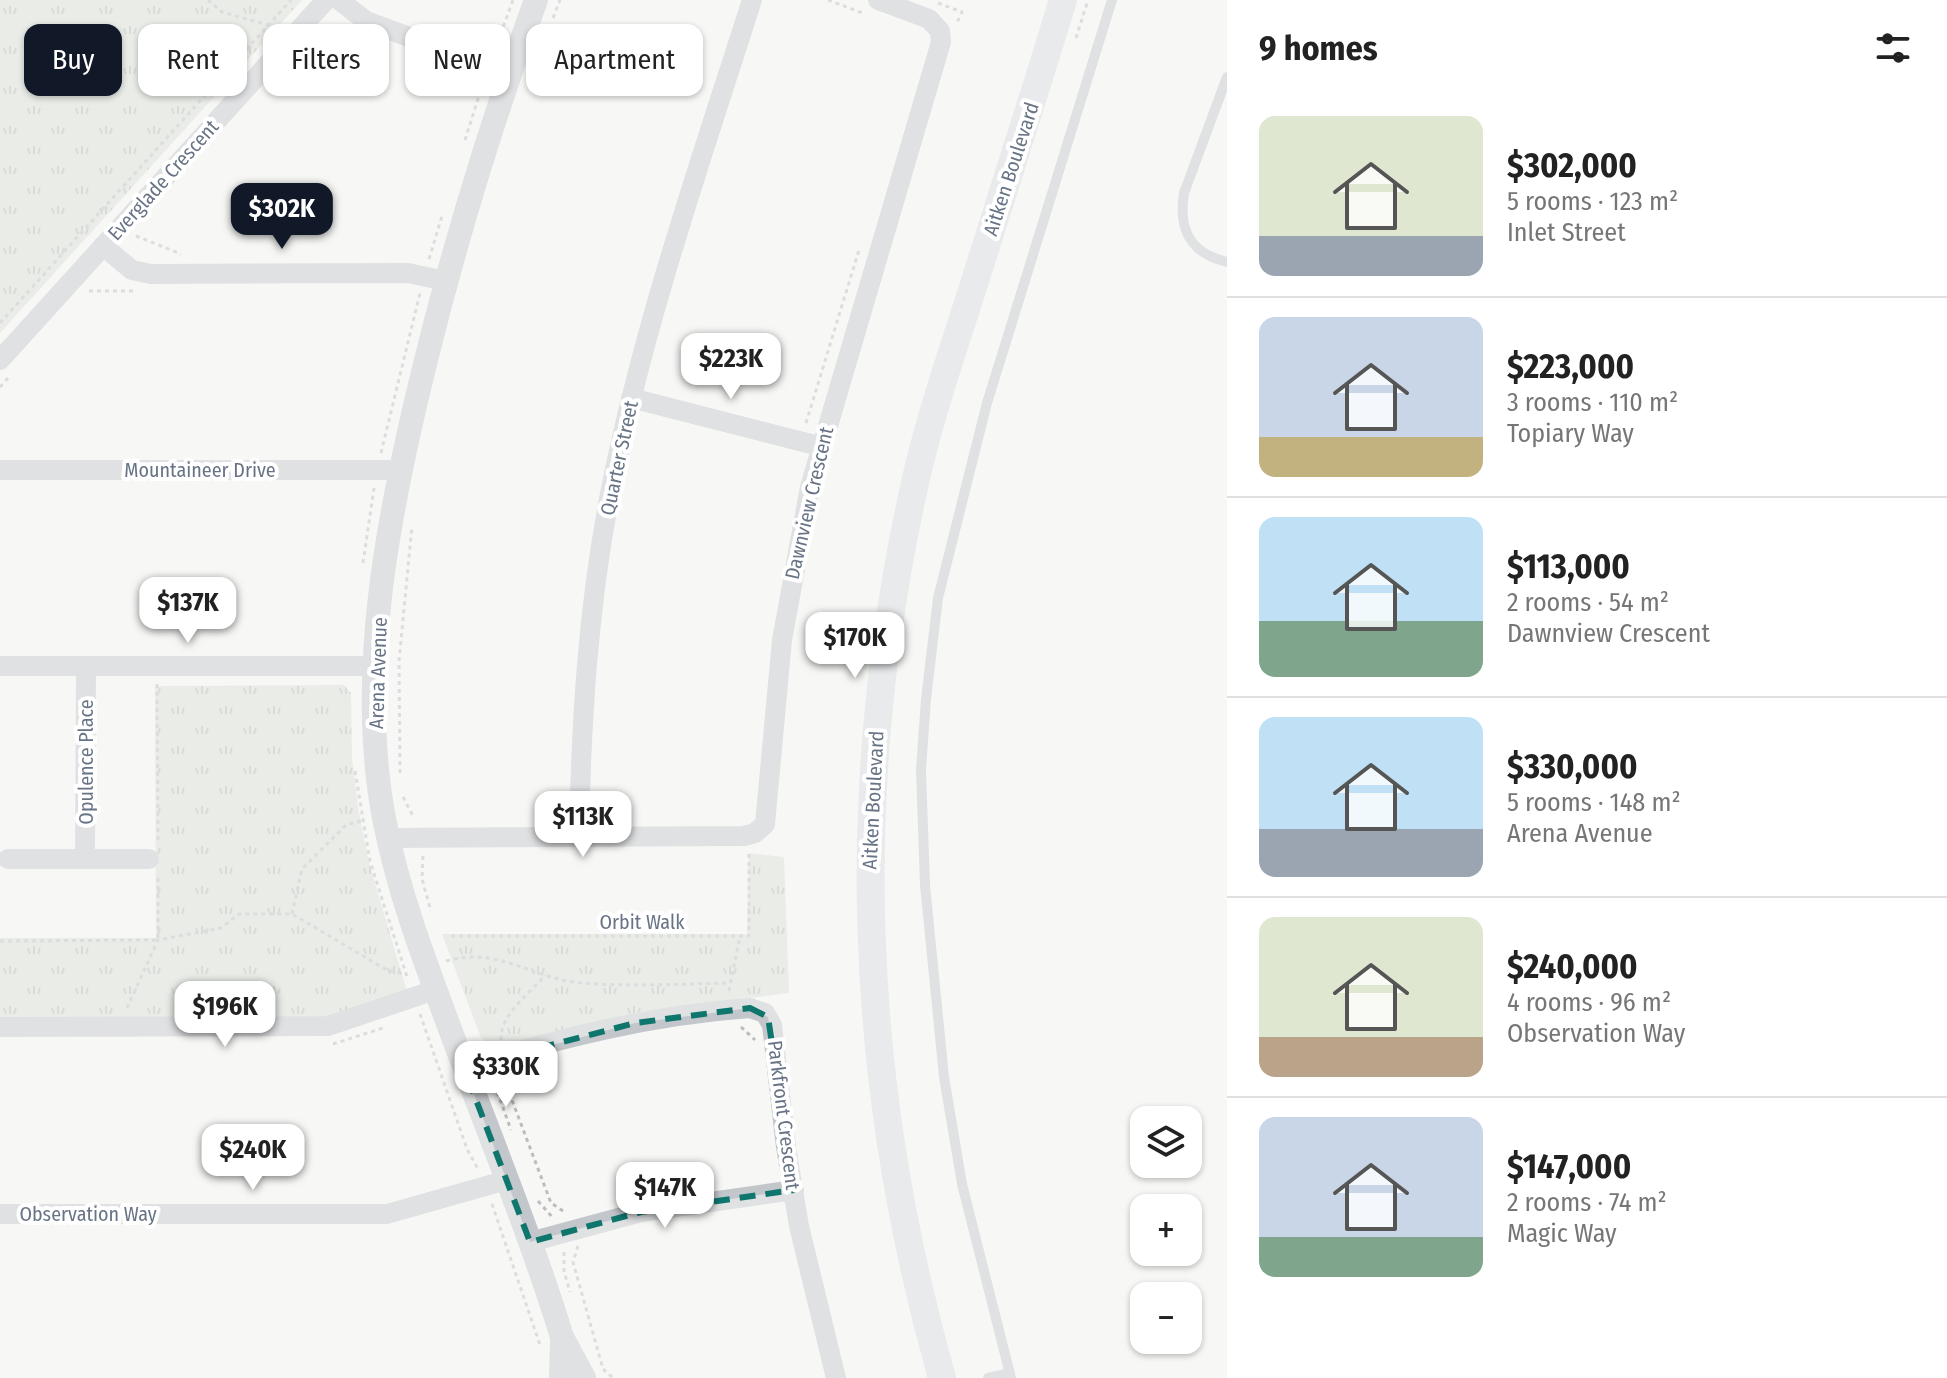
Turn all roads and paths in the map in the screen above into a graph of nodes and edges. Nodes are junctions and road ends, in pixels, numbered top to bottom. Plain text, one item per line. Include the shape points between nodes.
1 (208, 0) edge
2 (291, 0) edge
3 (326, 0) edge
4 (339, 0) edge
5 (536, 0) edge
6 (560, 0) edge
7 (752, 0) edge
8 (878, 0) edge
9 (1063, 0) edge
10 (1088, 0) edge
11 (1112, 0) edge
12 (264, 24) edge
13 (269, 24) edge
14 (550, 24) edge
15 (263, 31) edge
16 (405, 35) edge
17 (1075, 44) dead end
18 (510, 71) edge
19 (1227, 77) edge
20 (502, 96) edge
21 (103, 246) junction
22 (1227, 262) edge
23 (446, 281) junction
24 (0, 323) edge
25 (0, 360) edge
26 (631, 398) junction
27 (819, 446) junction
28 (0, 470) edge
29 (401, 470) junction
30 (414, 517) dead end
31 (0, 666) edge
32 (86, 666) junction
33 (376, 666) junction
34 (401, 783) dead end
35 (402, 796) dead end
36 (386, 828) junction
37 (417, 828) junction
38 (579, 837) junction
39 (749, 853) dead end
40 (8, 859) dead end
41 (85, 859) junction
42 (149, 859) dead end
43 (432, 913) dead end
44 (292, 914) junction
45 (451, 936) dead end
46 (740, 936) junction
47 (443, 950) dead end
48 (447, 961) junction
49 (545, 975) junction
50 (730, 983) junction
51 (434, 987) junction
52 (731, 1009) junction
53 (118, 1011) dead end
54 (0, 1027) edge
55 (757, 1052) dead end
56 (502, 1062) junction
57 (524, 1067) dead end
58 (464, 1068) junction
59 (513, 1134) dead end
60 (465, 1174) dead end
61 (490, 1178) junction
62 (794, 1190) junction
63 (536, 1194) dead end
64 (566, 1213) dead end
65 (0, 1214) edge
66 (561, 1233) junction
67 (530, 1242) junction
68 (578, 1246) dead end
69 (572, 1298) dead end
70 (562, 1337) junction
71 (544, 1359) dead end
72 (1010, 1375) edge
73 (583, 1377) edge
74 (561, 1378) edge
75 (605, 1378) edge
76 (613, 1378) edge
77 (836, 1378) edge
78 (942, 1378) edge
79 (988, 1378) edge

1 - 12 path via 233,17
2 - 13 path
3 - 21 street, Everglade Crescent
4 - 16 street via 366,21
5 - 18 street, Arena Avenue
6 - 14 path
7 - 26 street, Quarter Street
8 - 27 street, Dawnview Crescent via 929,19 940,31 941,42
9 - 78 main road, Aitken Boulevard via 918,469 893,594 876,721 869,875 875,1033 899,1205
10 - 17 path
11 - 72 lane via 987,403 938,598 926,699 921,770 925,885 944,1077 962,1184
15 - 24 path
19 - 22 lane via 1181,210 1196,249
20 - 23 street, Arena Avenue
21 - 23 street via 132,270 151,274 408,273
21 - 25 street, Everglade Crescent
23 - 29 street, Arena Avenue
26 - 27 street
26 - 38 street, Quarter Street via 590,625
27 - 38 street, Dawnview Crescent via 786,614 765,824 744,836
28 - 29 street, Mountaineer Drive
29 - 33 street, Arena Avenue via 385,561
30 - 34 path via 399,661
31 - 32 street
32 - 33 street
32 - 41 street, Opulence Place
33 - 36 street, Arena Avenue via 376,750
35 - 37 path
36 - 37 street, Dawnview Crescent
36 - 37 path
36 - 44 path via 350,823 305,865
36 - 51 street, Arena Avenue
37 - 38 street, Dawnview Crescent
37 - 43 path
39 - 46 path via 749,936
40 - 41 street
41 - 42 street
44 - 51 path via 387,970
44 - 53 path via 239,914 221,928 158,940 129,1006
45 - 46 path, Orbit Walk
46 - 50 path
47 - 48 path
48 - 49 path via 492,957
48 - 51 path
49 - 50 path via 599,984
49 - 56 path via 514,1008 500,1034
50 - 52 path
51 - 54 street via 348,1022 321,1027
51 - 58 street, Arena Avenue
51 - 61 path via 467,1149
52 - 55 path via 733,1028 741,1027 755,1039
52 - 56 street, Parkfront Crescent via 607,1028
52 - 62 street, Parkfront Crescent via 755,1009 771,1021
56 - 57 path
56 - 58 street, Parkfront Crescent
56 - 59 path via 497,1091
56 - 64 path via 512,1077 507,1087 551,1203
58 - 61 street, Arena Avenue
60 - 61 path
61 - 65 street, Observation Way via 394,1213
61 - 67 street, Arena Avenue
61 - 71 path
62 - 66 street via 654,1210
62 - 77 street, Parkfront Crescent
63 - 66 path
66 - 67 street
66 - 69 path
67 - 70 street, Arena Avenue
68 - 76 path via 573,1262 603,1369
70 - 73 street, Arena Avenue
70 - 74 street, Arena Avenue
72 - 79 lane
73 - 75 path

